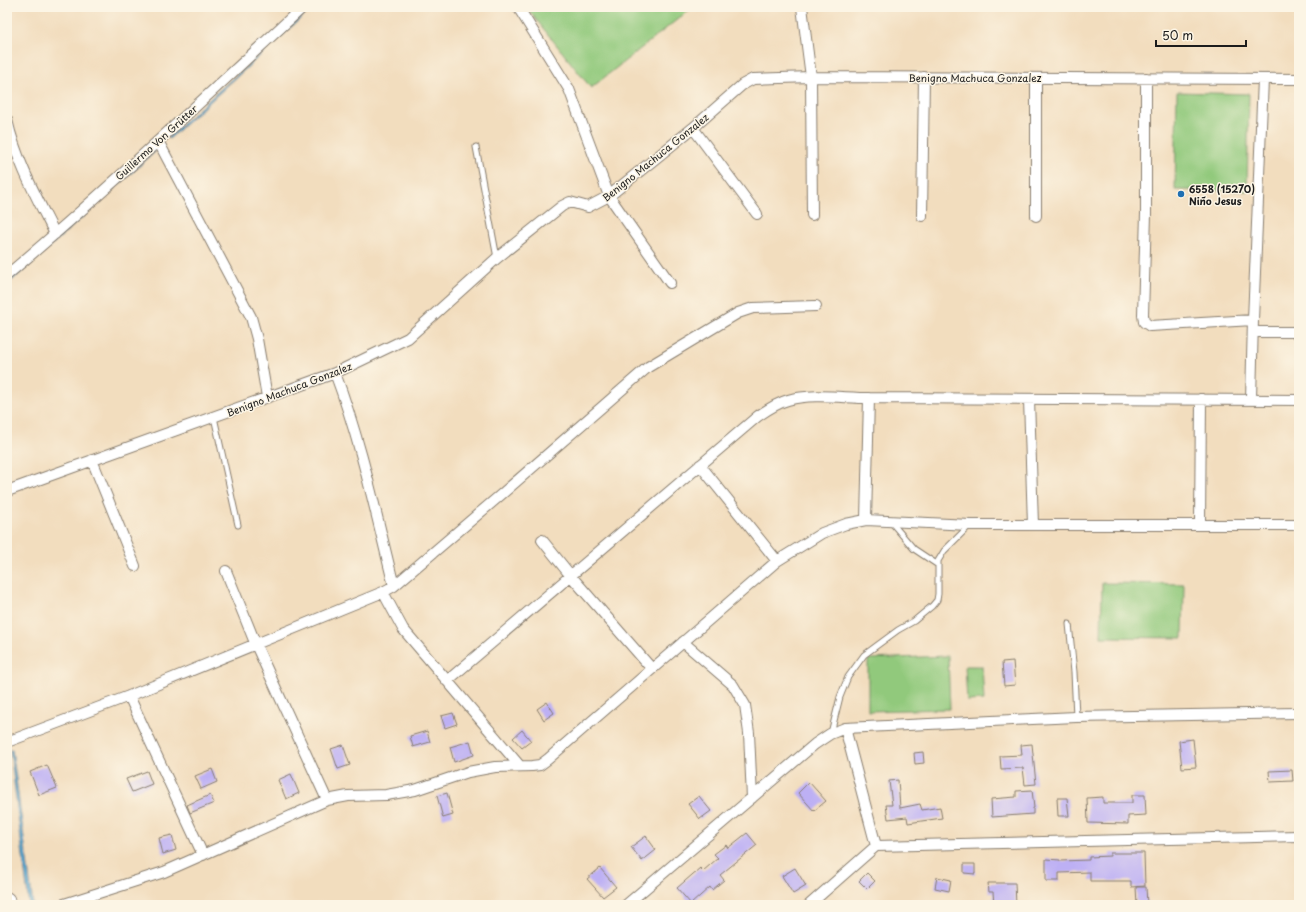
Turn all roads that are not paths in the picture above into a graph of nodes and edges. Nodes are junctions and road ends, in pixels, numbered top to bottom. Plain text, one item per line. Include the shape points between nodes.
1 (303, 7) edge
2 (518, 7) edge
3 (802, 7) edge
4 (810, 77) junction
5 (924, 77) junction
6 (1036, 78) junction
7 (1146, 78) junction
8 (1263, 79) junction
9 (1299, 79) edge
10 (7, 120) edge
11 (693, 128) junction
12 (158, 141) junction
13 (476, 147) dead end
14 (609, 196) junction
15 (758, 214) dead end
16 (812, 216) dead end
17 (922, 216) dead end
18 (1036, 216) dead end
19 (55, 234) junction
20 (497, 258) junction
21 (7, 274) edge
22 (670, 283) dead end
23 (816, 306) dead end
24 (1253, 320) junction
25 (1253, 332) junction
26 (1299, 332) edge
27 (335, 373) junction
28 (267, 397) junction
29 (869, 398) junction
30 (1029, 398) junction
31 (1201, 399) junction
32 (1251, 400) junction
33 (1299, 400) edge
34 (214, 417) junction
35 (92, 460) junction
36 (700, 465) junction
37 (7, 491) edge
38 (866, 520) junction
39 (890, 521) junction
40 (238, 525) dead end
41 (970, 525) junction
42 (1033, 525) junction
43 (1200, 525) junction
44 (1299, 525) edge
45 (542, 540) dead end
46 (777, 561) junction
47 (938, 564) junction
48 (135, 566) dead end
49 (226, 571) dead end
50 (571, 576) junction
51 (394, 586) junction
52 (384, 592) junction
53 (1069, 624) dead end
54 (683, 642) junction
55 (256, 645) junction
56 (652, 669) junction
57 (447, 681) junction
58 (129, 696) junction
59 (1299, 713) edge
60 (1076, 717) junction
61 (845, 728) junction
62 (830, 734) junction
63 (7, 742) edge
64 (519, 765) junction
65 (752, 798) junction
66 (327, 800) junction
67 (1299, 836) edge
68 (876, 846) junction
69 (203, 855) junction
70 (7, 900) edge
71 (8, 905) edge
72 (61, 905) edge
73 (626, 905) edge
74 (809, 905) edge

1 - 12 street, Guillermo Von Grütter
2 - 14 street via 569,88
3 - 4 street
4 - 5 street, Benigno Machuca Gonzalez
4 - 11 street, Benigno Machuca Gonzalez via 753,80 742,85
4 - 16 street
5 - 6 street, Benigno Machuca Gonzalez
5 - 17 street
6 - 7 street, Benigno Machuca Gonzalez
6 - 18 street
7 - 8 street, Benigno Machuca Gonzalez
7 - 24 street via 1144,322 1150,326
8 - 9 street, Benigno Machuca Gonzalez
8 - 24 street
10 - 19 street via 29,179
11 - 14 street, Benigno Machuca Gonzalez
11 - 15 street
12 - 19 street, Guillermo Von Grütter
12 - 28 street via 251,317
13 - 20 lane
14 - 20 street, Benigno Machuca Gonzalez via 588,207 573,202 566,204
14 - 22 street
19 - 21 street, Guillermo Von Grütter
20 - 27 street, Benigno Machuca Gonzalez via 408,338
23 - 51 street via 753,308 738,313 648,367
24 - 25 street
25 - 26 street
25 - 32 street
27 - 28 street, Benigno Machuca Gonzalez
27 - 51 street via 359,444
28 - 34 street, Benigno Machuca Gonzalez
29 - 30 street
29 - 36 street via 811,397 787,401 758,416
29 - 38 street
30 - 31 street
30 - 42 street
31 - 32 street
31 - 43 street
32 - 33 street
34 - 35 street, Benigno Machuca Gonzalez
34 - 40 lane
35 - 37 street, Benigno Machuca Gonzalez
35 - 48 street
36 - 46 street
36 - 50 street
38 - 39 street
38 - 46 street via 822,533
39 - 41 street
39 - 47 lane via 914,549
41 - 42 street
41 - 47 lane via 944,551
42 - 43 street
43 - 44 street
45 - 50 street
46 - 54 street
47 - 62 lane via 937,600 914,621 864,655 848,677
49 - 55 street
50 - 56 street
50 - 57 street
51 - 52 street
52 - 55 street
52 - 57 street via 403,629
53 - 60 lane
54 - 56 street
54 - 65 street via 732,685 745,705
55 - 58 street
55 - 66 street
56 - 64 street via 548,760 540,765
57 - 64 street
58 - 63 street
58 - 69 street
59 - 60 street
60 - 61 street
61 - 62 street
61 - 68 street
62 - 65 street
64 - 66 street via 468,772 415,790
65 - 73 street
66 - 69 street
67 - 68 street
68 - 74 street
69 - 72 street via 164,872
70 - 71 main road

